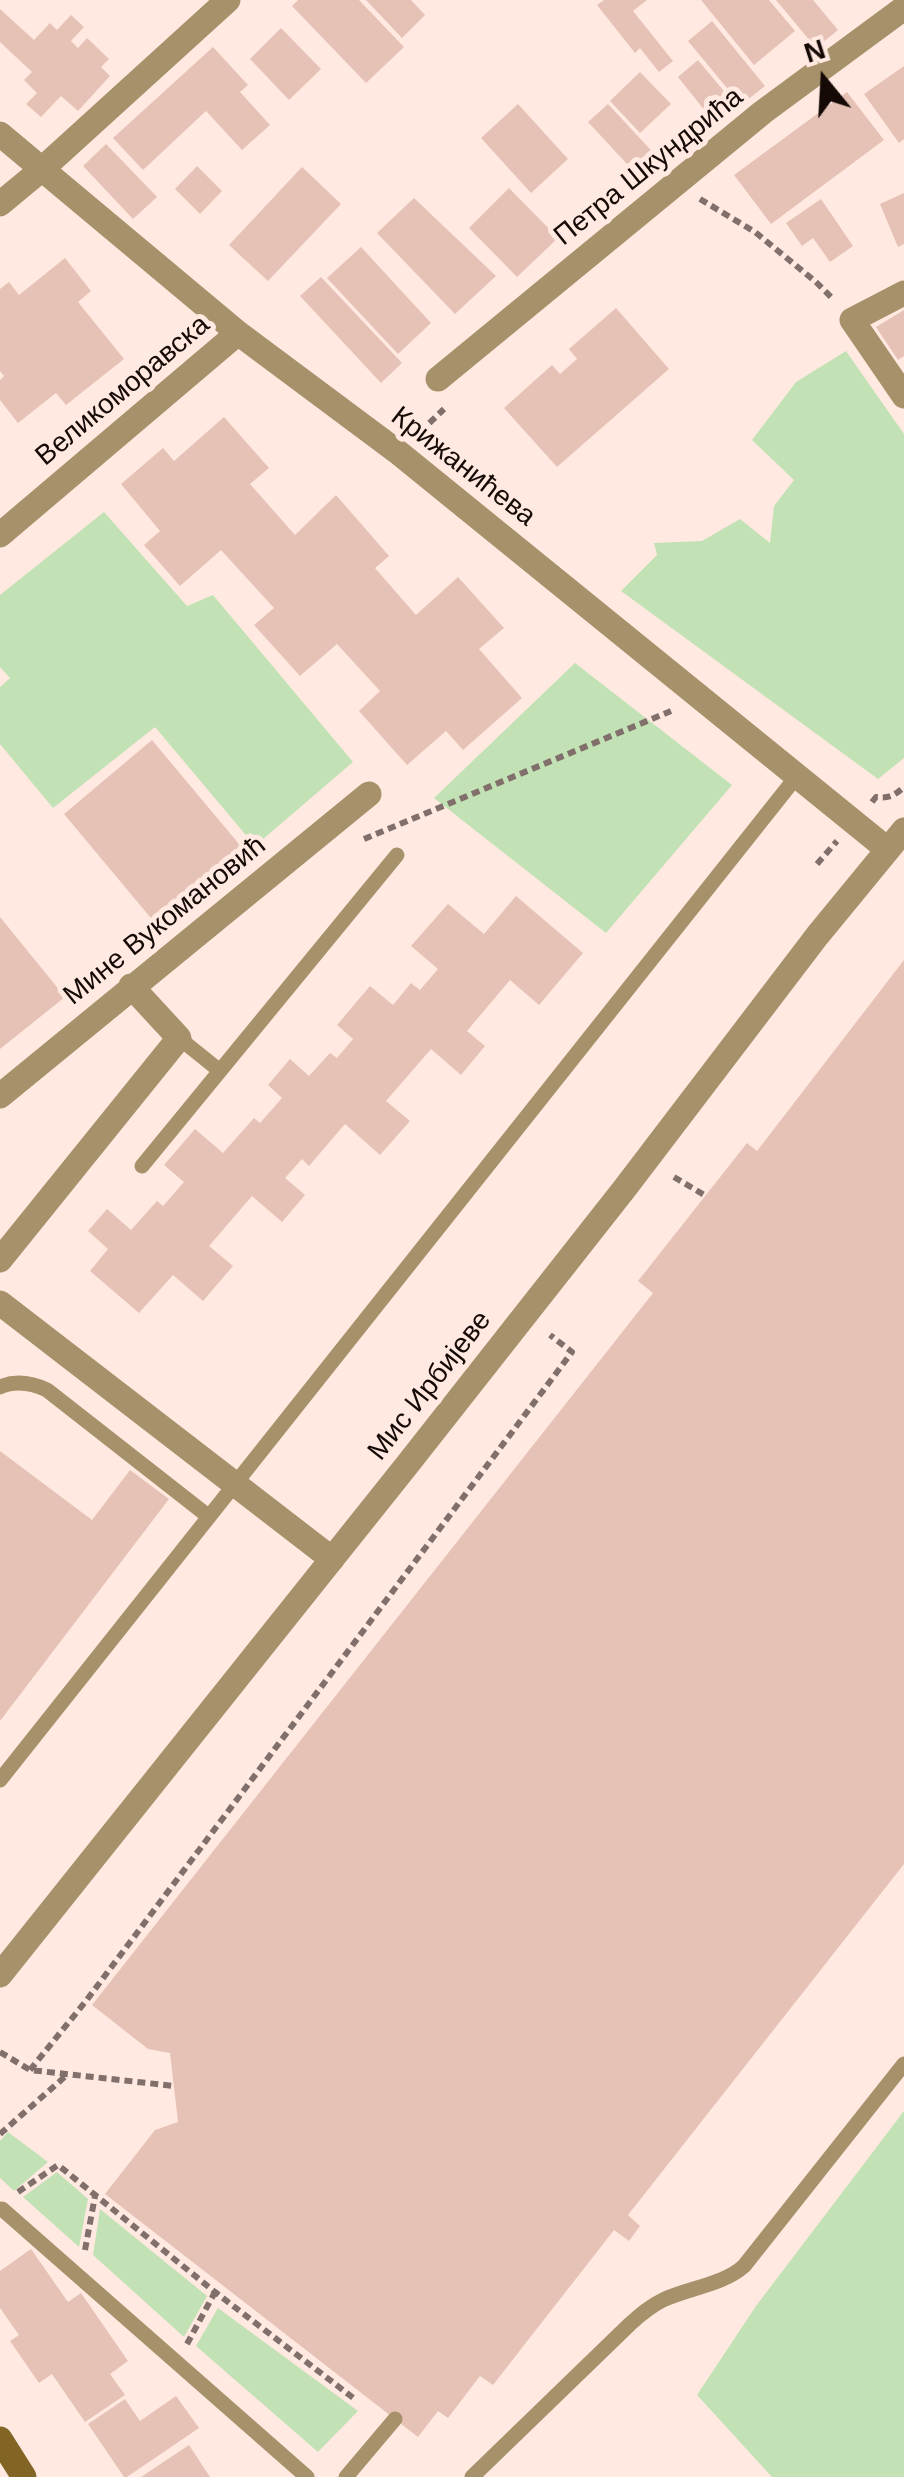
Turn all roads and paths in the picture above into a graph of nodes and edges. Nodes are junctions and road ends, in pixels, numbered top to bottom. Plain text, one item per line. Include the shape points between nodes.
1 (228, 0) edge
2 (904, 8) edge
3 (0, 134) edge
4 (41, 170) junction
5 (680, 182) junction
6 (0, 204) edge
7 (904, 294) edge
8 (852, 320) junction
9 (238, 333) junction
10 (438, 380) dead end
11 (904, 396) edge
12 (446, 407) dead end
13 (416, 436) dead end
14 (0, 535) edge
15 (672, 710) dead end
16 (797, 776) junction
17 (368, 794) dead end
18 (364, 839) dead end
19 (896, 840) edge
20 (398, 855) dead end
21 (132, 986) junction
22 (179, 1038) junction
23 (220, 1071) junction
24 (0, 1096) edge
25 (142, 1166) dead end
26 (674, 1178) dead end
27 (706, 1196) dead end
28 (0, 1260) edge
29 (0, 1304) edge
30 (550, 1335) dead end
31 (0, 1387) edge
32 (235, 1482) junction
33 (208, 1516) junction
34 (332, 1559) junction
35 (0, 1780) edge
36 (0, 1976) edge
37 (0, 2052) edge
38 (904, 2064) edge
39 (30, 2070) junction
40 (68, 2074) junction
41 (174, 2086) dead end
42 (0, 2134) edge
43 (95, 2196) junction
44 (2, 2209) edge
45 (84, 2256) dead end
46 (215, 2292) junction
47 (187, 2345) dead end
48 (356, 2400) dead end
49 (395, 2419) dead end
50 (0, 2439) edge
51 (24, 2477) edge
52 (307, 2477) edge
53 (346, 2477) edge
54 (472, 2477) edge

1 - 4 street
2 - 5 street, Петра Шкундрића
3 - 4 street, Крижанићева
4 - 6 street
4 - 9 street, Крижанићева
5 - 8 path via 783,253
5 - 10 street, Петра Шкундрића
7 - 8 street
8 - 11 street
9 - 14 street, Великоморавска
9 - 16 street, Крижанићева via 399,453
12 - 13 path
15 - 18 path
16 - 19 street, Крижанићева
16 - 32 lane
17 - 21 street, Мине Вукомановић
19 - 34 street, Мис Ирбијеве
20 - 23 lane
21 - 22 street
21 - 24 street, Мине Вукомановић
22 - 23 lane
22 - 28 street
23 - 25 lane
26 - 27 path
29 - 32 street
30 - 39 path via 572,1352
31 - 33 lane via 21,1383 47,1390
32 - 33 lane
32 - 34 street
33 - 35 lane
34 - 36 street, Мис Ирбијеве
37 - 39 path
38 - 54 lane via 744,2266 649,2308
39 - 40 path
40 - 41 path
40 - 42 path
43 - 44 path via 58,2166
43 - 45 path
43 - 46 path
44 - 52 lane
46 - 47 path
46 - 48 path
49 - 53 lane
50 - 51 main road

